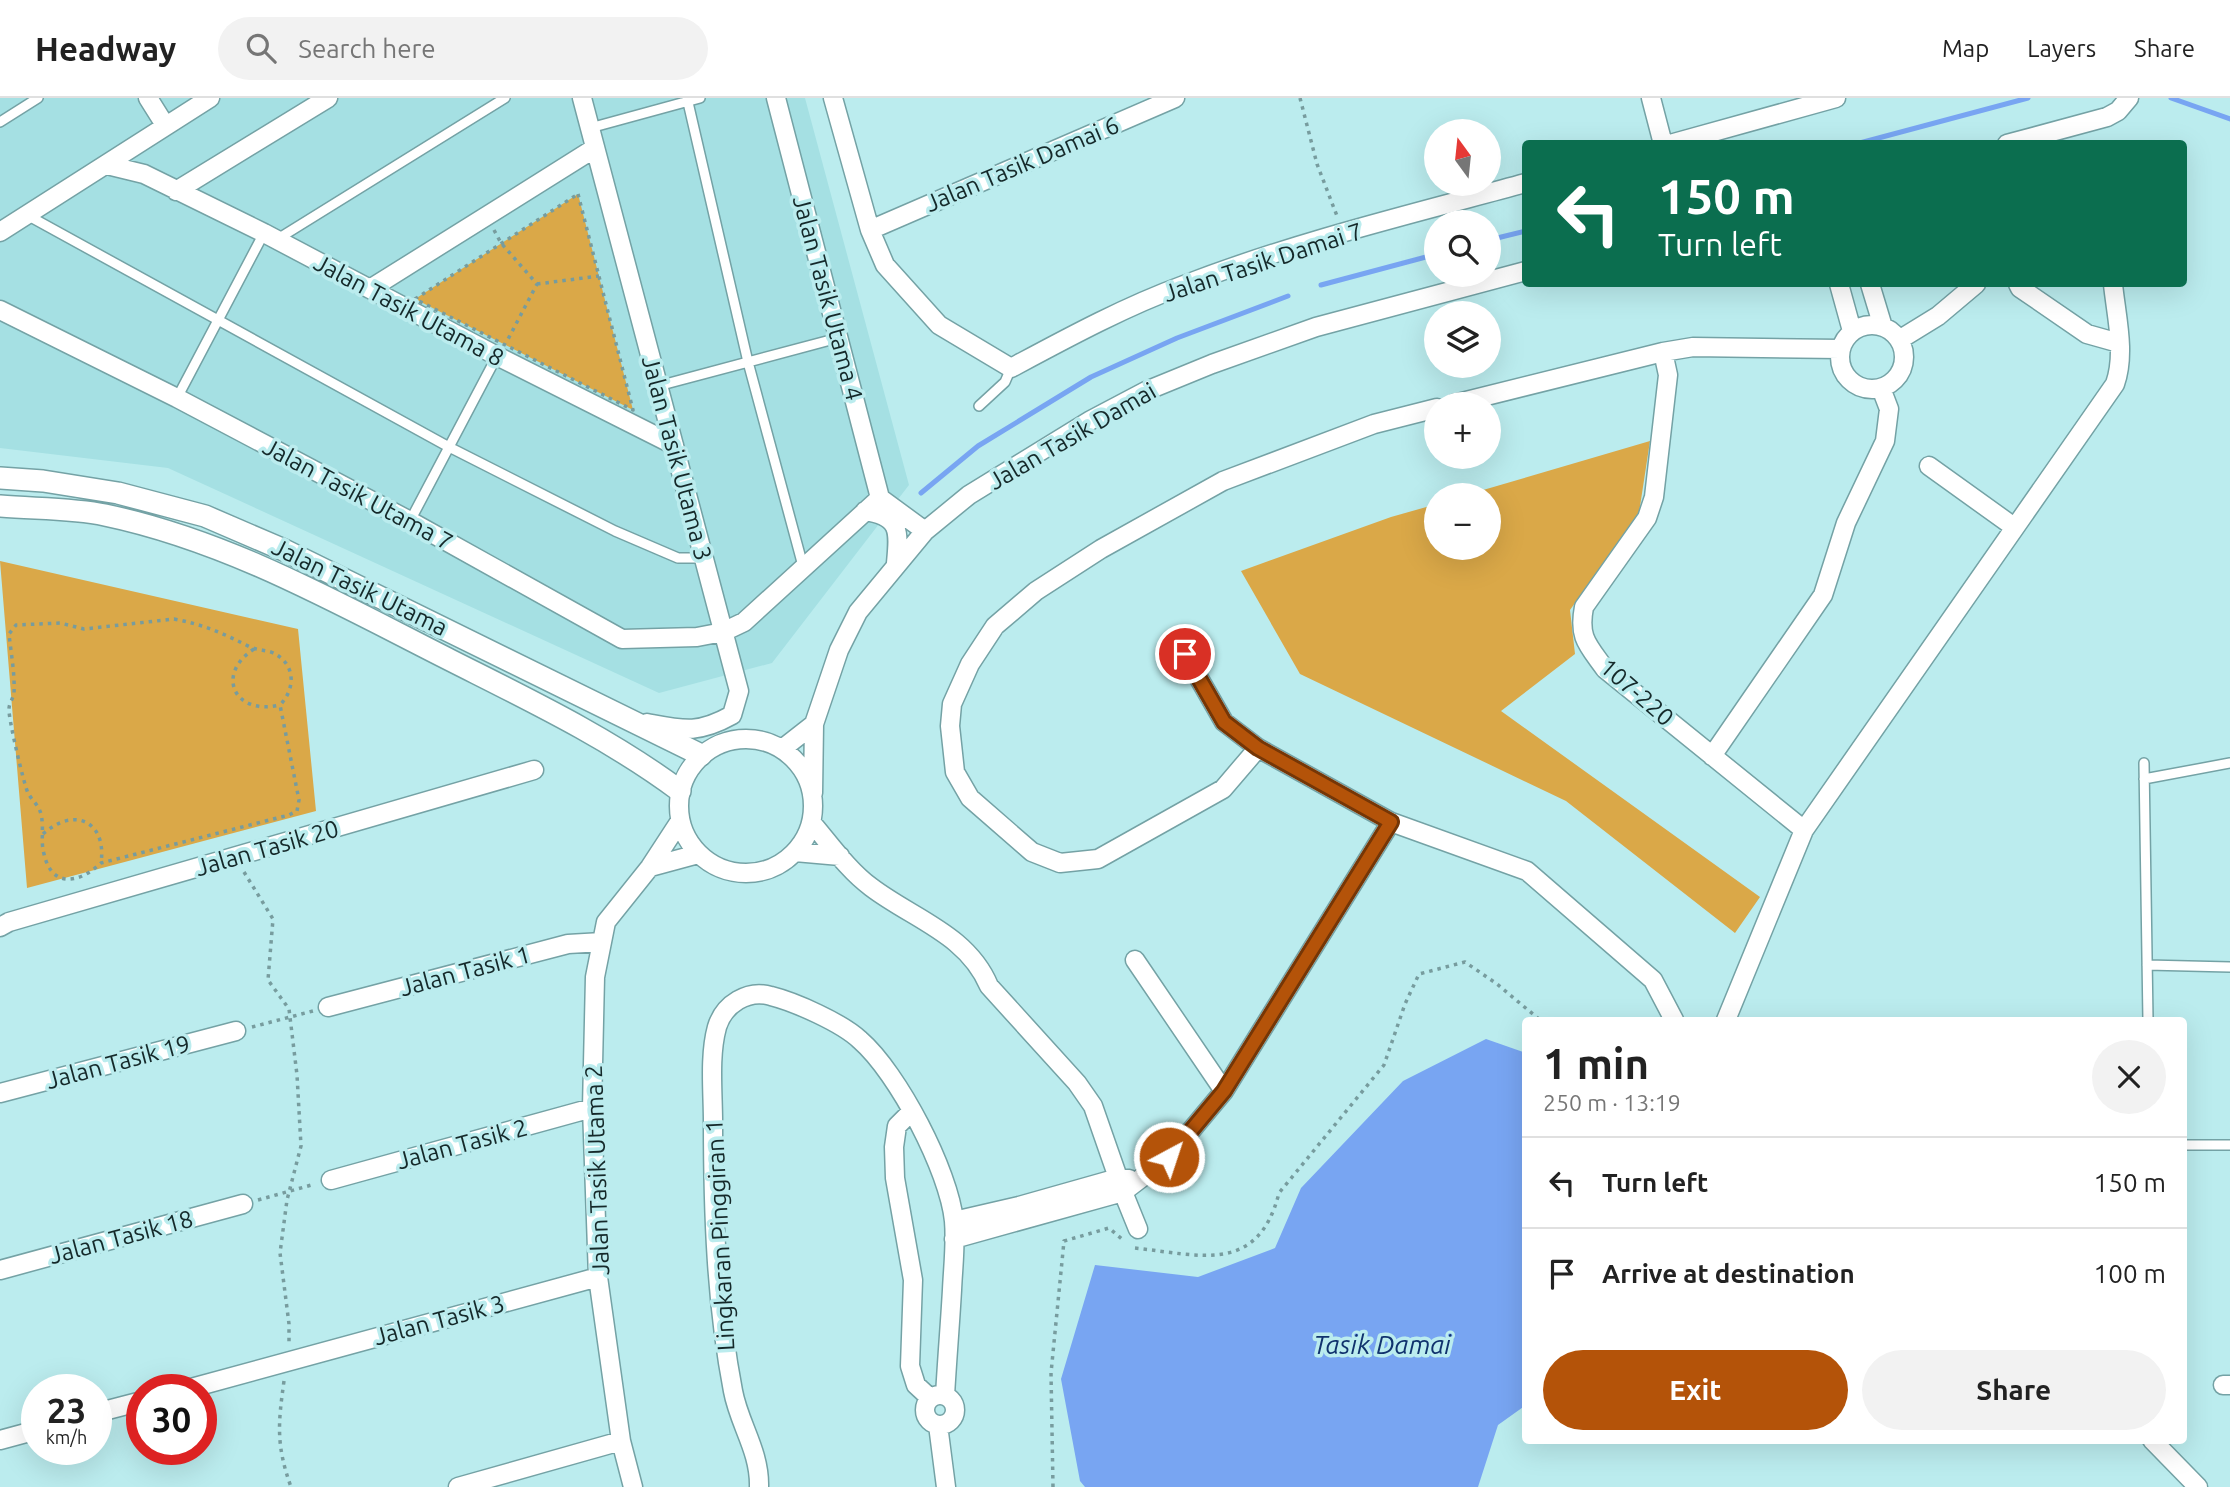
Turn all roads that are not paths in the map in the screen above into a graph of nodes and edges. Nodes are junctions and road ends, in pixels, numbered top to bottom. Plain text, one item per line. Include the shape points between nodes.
1 (38, 98) edge
2 (148, 98) edge
3 (211, 98) edge
4 (328, 98) edge
5 (505, 98) edge
6 (582, 98) edge
7 (700, 98) edge
8 (775, 98) edge
9 (833, 98) edge
10 (1175, 98) edge
11 (1651, 98) edge
12 (1836, 98) edge
13 (2129, 98) edge
14 (687, 100) edge
15 (0, 122) edge
16 (165, 125) junction
17 (590, 128) junction
18 (1662, 140) edge
19 (1684, 140) edge
20 (2022, 140) edge
21 (141, 142) junction
22 (595, 148) junction
23 (107, 165) junction
24 (144, 174) junction
25 (1522, 184) edge
26 (176, 191) junction
27 (26, 215) junction
28 (870, 230) junction
29 (0, 232) edge
30 (270, 236) junction
31 (1522, 272) edge
32 (1840, 287) edge
33 (1871, 287) edge
34 (1972, 287) edge
35 (2020, 287) edge
36 (2113, 287) edge
37 (370, 289) junction
38 (0, 310) edge
39 (218, 321) junction
40 (1884, 327) junction
41 (1853, 331) junction
42 (838, 338) junction
43 (1899, 340) junction
44 (2119, 343) junction
45 (1840, 349) junction
46 (501, 350) junction
47 (1663, 352) junction
48 (748, 362) junction
49 (1011, 368) junction
50 (658, 386) junction
51 (1881, 388) junction
52 (1501, 392) edge
53 (177, 398) junction
54 (979, 406) dead end
55 (1424, 411) edge
56 (674, 445) junction
57 (449, 447) junction
58 (1929, 466) dead end
59 (0, 478) edge
60 (880, 498) junction
61 (0, 506) edge
62 (865, 511) junction
63 (410, 521) junction
64 (2014, 527) junction
65 (925, 531) junction
66 (703, 558) junction
67 (897, 563) junction
68 (803, 566) junction
69 (723, 632) junction
70 (1185, 654) dead end
71 (586, 699) junction
72 (629, 720) junction
73 (573, 722) junction
74 (814, 724) junction
75 (1258, 748) junction
76 (782, 749) junction
77 (701, 755) junction
78 (1712, 755) junction
79 (2144, 763) dead end
80 (2230, 764) edge
81 (534, 770) dead end
82 (2144, 779) junction
83 (680, 791) junction
84 (813, 793) junction
85 (680, 821) junction
86 (1391, 822) junction
87 (812, 823) junction
88 (1804, 830) junction
89 (795, 852) junction
90 (698, 854) junction
91 (840, 856) junction
92 (650, 867) junction
93 (0, 927) edge
94 (602, 942) junction
95 (1135, 960) dead end
96 (2147, 965) junction
97 (2230, 967) edge
98 (328, 1007) road end
99 (1672, 1017) edge
100 (1728, 1017) edge
101 (2148, 1017) edge
102 (236, 1031) road end
103 (1224, 1091) junction
104 (0, 1093) edge
105 (592, 1108) junction
106 (912, 1111) junction
107 (2187, 1145) edge
108 (2230, 1145) edge
109 (331, 1180) road end
110 (1120, 1185) junction
111 (243, 1204) road end
112 (1138, 1229) dead end
113 (954, 1230) junction
114 (0, 1270) edge
115 (598, 1277) junction
116 (217, 1384) edge
117 (938, 1397) junction
118 (938, 1425) junction
119 (21, 1434) edge
120 (0, 1440) edge
121 (621, 1441) junction
122 (2156, 1444) edge
123 (458, 1487) edge
124 (634, 1487) edge
125 (760, 1487) edge
126 (946, 1487) edge
127 (2198, 1487) edge

1 - 15 lane
2 - 16 street
3 - 16 street
4 - 26 street
5 - 30 lane
6 - 17 street, Jalan Tasik Utama 3
7 - 14 lane
8 - 42 street, Jalan Tasik Utama 4
9 - 28 street
10 - 28 street, Jalan Tasik Damai 6
11 - 18 street
12 - 19 street
13 - 20 street via 2107,117
14 - 17 lane
14 - 48 lane
16 - 21 street
17 - 22 street, Jalan Tasik Utama 3
21 - 23 street
21 - 24 street
22 - 37 street
22 - 50 street, Jalan Tasik Utama 3
23 - 24 street, Jalan Tasik Utama 8
23 - 27 street
24 - 26 street, Jalan Tasik Utama 8
25 - 49 street, Jalan Tasik Damai 7 via 1343,233 1183,285
26 - 30 street, Jalan Tasik Utama 8
27 - 29 street
27 - 39 lane
28 - 49 street via 885,265 939,325
30 - 37 street, Jalan Tasik Utama 8
30 - 39 lane
31 - 65 street, Jalan Tasik Damai via 1316,327 1146,391 969,495
32 - 41 street
33 - 40 street
34 - 43 street
35 - 44 street via 2087,334
36 - 44 street
37 - 46 street, Jalan Tasik Utama 8
38 - 53 street, Jalan Tasik Utama 7
39 - 53 lane
39 - 57 lane
40 - 41 street via 1863,326
40 - 43 street
41 - 45 street
42 - 48 lane
42 - 60 street, Jalan Tasik Utama 4
43 - 51 street via 1902,368
44 - 64 street via 2115,384
45 - 47 street via 1693,347
45 - 51 street via 1842,368 1853,383
46 - 56 street, Jalan Tasik Utama 8
46 - 57 lane
47 - 52 street
47 - 78 street, 107-220 via 1668,375 1654,497 1647,518 1584,607 1581,625 1586,643 1605,669
48 - 50 lane
48 - 68 lane
49 - 54 lane via 1005,383
50 - 56 street, Jalan Tasik Utama 3
51 - 78 street via 1889,410 1885,441 1846,523 1823,595
53 - 63 street, Jalan Tasik Utama 7
55 - 75 street via 1374,424 1223,481 1101,549 1036,591 995,626 970,664 952,704 955,772 970,798 1032,852 1060,863 1098,859 1223,789
56 - 66 street, Jalan Tasik Utama 3
57 - 63 lane
57 - 66 lane via 640,542 678,558
58 - 64 street
59 - 71 street, Jalan Tasik Utama via 118,493 205,516 284,550
60 - 62 street
60 - 65 street
61 - 73 street, Jalan Tasik Utama via 103,514 195,539 273,570
62 - 67 street via 894,522
62 - 68 street
63 - 69 street, Jalan Tasik Utama 7 via 622,639
64 - 88 street
65 - 67 street, Jalan Tasik Damai
66 - 69 street, Jalan Tasik Utama 3
67 - 74 street, Jalan Tasik Damai via 858,612 834,662
68 - 69 street via 744,622
69 - 72 street, Jalan Tasik Utama 3 via 739,691 732,715 712,726 685,730
70 - 75 street via 1224,722
71 - 72 street, Jalan Tasik Utama
71 - 73 street
72 - 77 street, Jalan Tasik Utama
73 - 83 street, Jalan Tasik Utama
74 - 76 street
74 - 84 street, Jalan Tasik Damai
75 - 86 street
76 - 77 street via 762,740 741,738
76 - 84 street via 802,768
77 - 83 street
78 - 88 street, 107-220
79 - 82 lane
80 - 82 lane
81 - 93 street, Jalan Tasik 20
82 - 96 lane
83 - 85 street
84 - 87 street
85 - 90 street
85 - 92 street, Jalan Tasik Utama 2
86 - 99 street via 1527,872 1633,960 1653,980
86 - 103 street
87 - 89 street
87 - 91 street
88 - 100 street
89 - 90 street via 781,864 747,873 712,865
89 - 91 street
90 - 92 street
91 - 110 street via 869,886 961,944 981,967 989,986 1093,1105
92 - 94 street, Jalan Tasik Utama 2 via 606,922
94 - 98 street, Jalan Tasik 1 via 568,944
94 - 105 street, Jalan Tasik Utama 2 via 595,977
95 - 103 street
96 - 97 lane
96 - 101 lane
102 - 104 street, Jalan Tasik 19
103 - 110 street via 1169,1157 1139,1179
105 - 109 street, Jalan Tasik 2
105 - 115 street, Jalan Tasik Utama 2
106 - 113 street, Lingkaran Pinggiran 1 via 942,1177
106 - 117 street via 897,1126 894,1147 913,1280 910,1366 916,1385
106 - 125 street, Lingkaran Pinggiran 1 via 876,1056 858,1038 794,1002 759,992 748,995 734,1003 718,1025 713,1101 715,1244 734,1398 757,1462
107 - 108 lane
110 - 112 street
110 - 113 street via 1019,1206
111 - 114 street, Jalan Tasik 18
113 - 117 street, Lingkaran Pinggiran 1
115 - 116 street, Jalan Tasik 3 via 282,1372
115 - 121 street, Jalan Tasik Utama 2
117 - 118 street via 925,1407 926,1416
117 - 118 street via 953,1402 955,1411 951,1420
118 - 126 street
119 - 120 street
121 - 123 street
121 - 124 street, Jalan Tasik Utama 2
122 - 127 street

